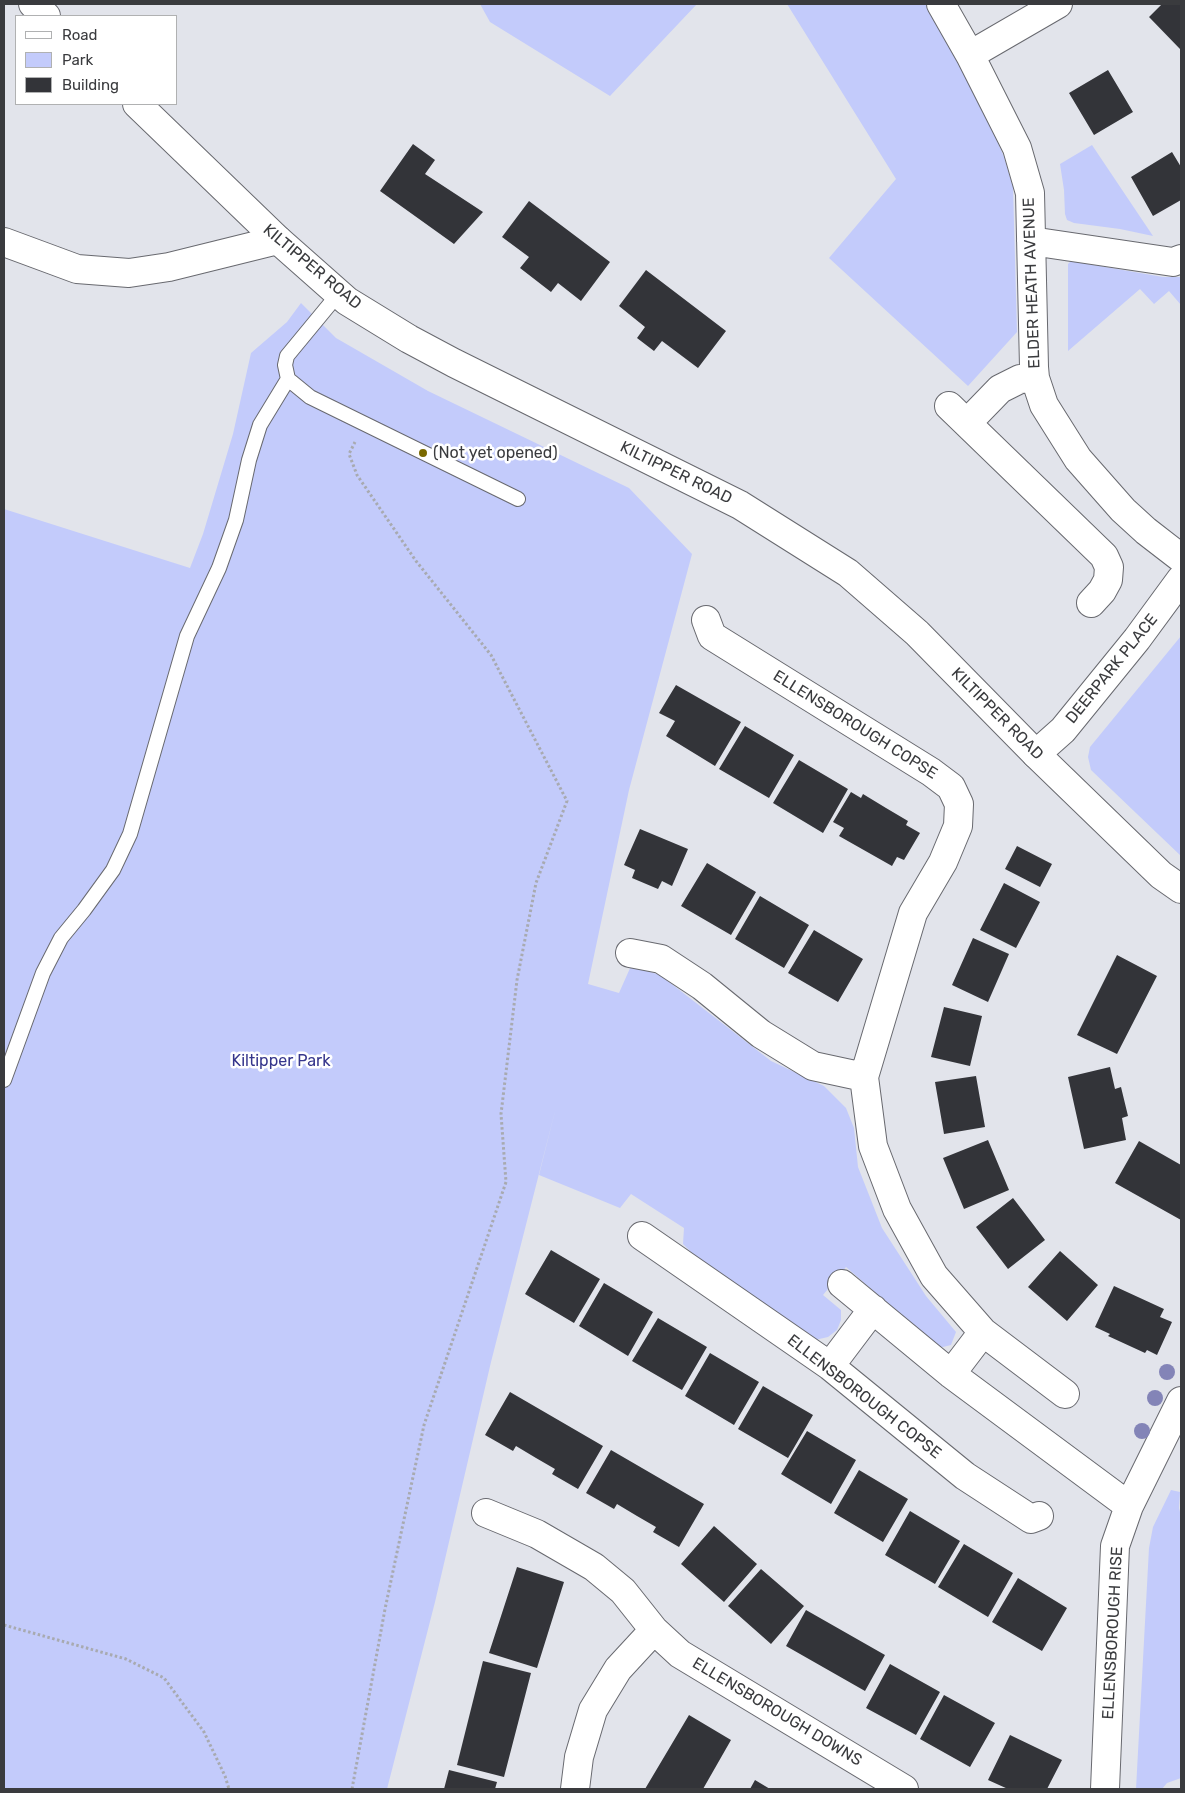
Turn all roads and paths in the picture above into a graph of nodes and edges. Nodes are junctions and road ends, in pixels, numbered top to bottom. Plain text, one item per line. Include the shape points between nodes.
1 (33, 4) edge
2 (941, 4) edge
3 (1058, 4) edge
4 (45, 15) edge
5 (970, 55) junction
6 (138, 105) edge
7 (278, 240) junction
8 (1031, 241) junction
9 (4, 242) edge
10 (1181, 259) edge
11 (340, 293) junction
12 (1035, 378) junction
13 (288, 379) junction
14 (363, 423) junction
15 (518, 500) dead end
16 (1181, 558) edge
17 (1181, 579) edge
18 (1091, 602) dead end
19 (706, 620) dead end
20 (1036, 754) junction
21 (1181, 889) edge
22 (630, 953) dead end
23 (864, 1078) junction
24 (4, 1080) edge
25 (642, 1236) dead end
26 (842, 1284) dead end
27 (873, 1310) junction
28 (983, 1332) junction
29 (830, 1366) junction
30 (951, 1374) junction
31 (1066, 1394) dead end
32 (1181, 1401) edge
33 (1129, 1506) junction
34 (486, 1512) dead end
35 (1039, 1516) dead end
36 (4, 1625) edge
37 (654, 1630) junction
38 (229, 1789) edge
39 (352, 1789) edge
40 (574, 1789) edge
41 (904, 1789) edge
42 (1106, 1789) edge

1 - 4 street
2 - 5 street, ELDER HEATH AVENUE
3 - 5 street
5 - 8 street, ELDER HEATH AVENUE via 1017,148 1030,193
6 - 7 street, KILTIPPER ROAD
7 - 9 street via 169,267 129,273 77,269
7 - 11 street, KILTIPPER ROAD
8 - 10 street via 1173,262
8 - 12 street, ELDER HEATH AVENUE
11 - 13 lane via 287,356
11 - 20 street, KILTIPPER ROAD via 409,339 454,363 740,505 848,573 916,633
12 - 16 street, ELDER HEATH AVENUE via 1044,405 1078,458 1123,510
12 - 18 street via 1020,379 958,414 1104,556 1109,567 1108,580
13 - 14 lane via 310,397
13 - 24 lane via 260,425 236,520 219,568 187,636 130,834 113,870 56,947 43,973
14 - 15 lane
14 - 39 path via 348,454 357,475 416,561 491,656 567,801 536,883 517,980 501,1114 506,1182 424,1425 385,1609
17 - 20 street, DEERPARK PLACE via 1137,639 1062,730
19 - 23 street, ELLENSBOROUGH COPSE via 712,636 932,772 951,787 959,804 958,826 943,862 913,912
20 - 21 street, KILTIPPER ROAD via 1161,875
22 - 23 street via 661,959 702,986 761,1034 813,1066
23 - 28 street, ELLENSBOROUGH COPSE via 873,1146 897,1209 934,1276
25 - 29 street, ELLENSBOROUGH COPSE
26 - 27 street
27 - 29 street
27 - 30 street
28 - 30 street
28 - 31 street, ELLENSBOROUGH COPSE
29 - 35 street, ELLENSBOROUGH COPSE via 965,1476 1031,1519
30 - 33 street
32 - 33 street, ELLENSBOROUGH RISE
33 - 42 street, ELLENSBOROUGH RISE via 1115,1546
34 - 37 street, ELLENSBOROUGH DOWNS via 537,1534 594,1567 623,1591
36 - 38 path via 126,1658 164,1678 204,1732
37 - 40 street via 618,1669 593,1710 579,1757
37 - 41 street, ELLENSBOROUGH DOWNS via 680,1654

